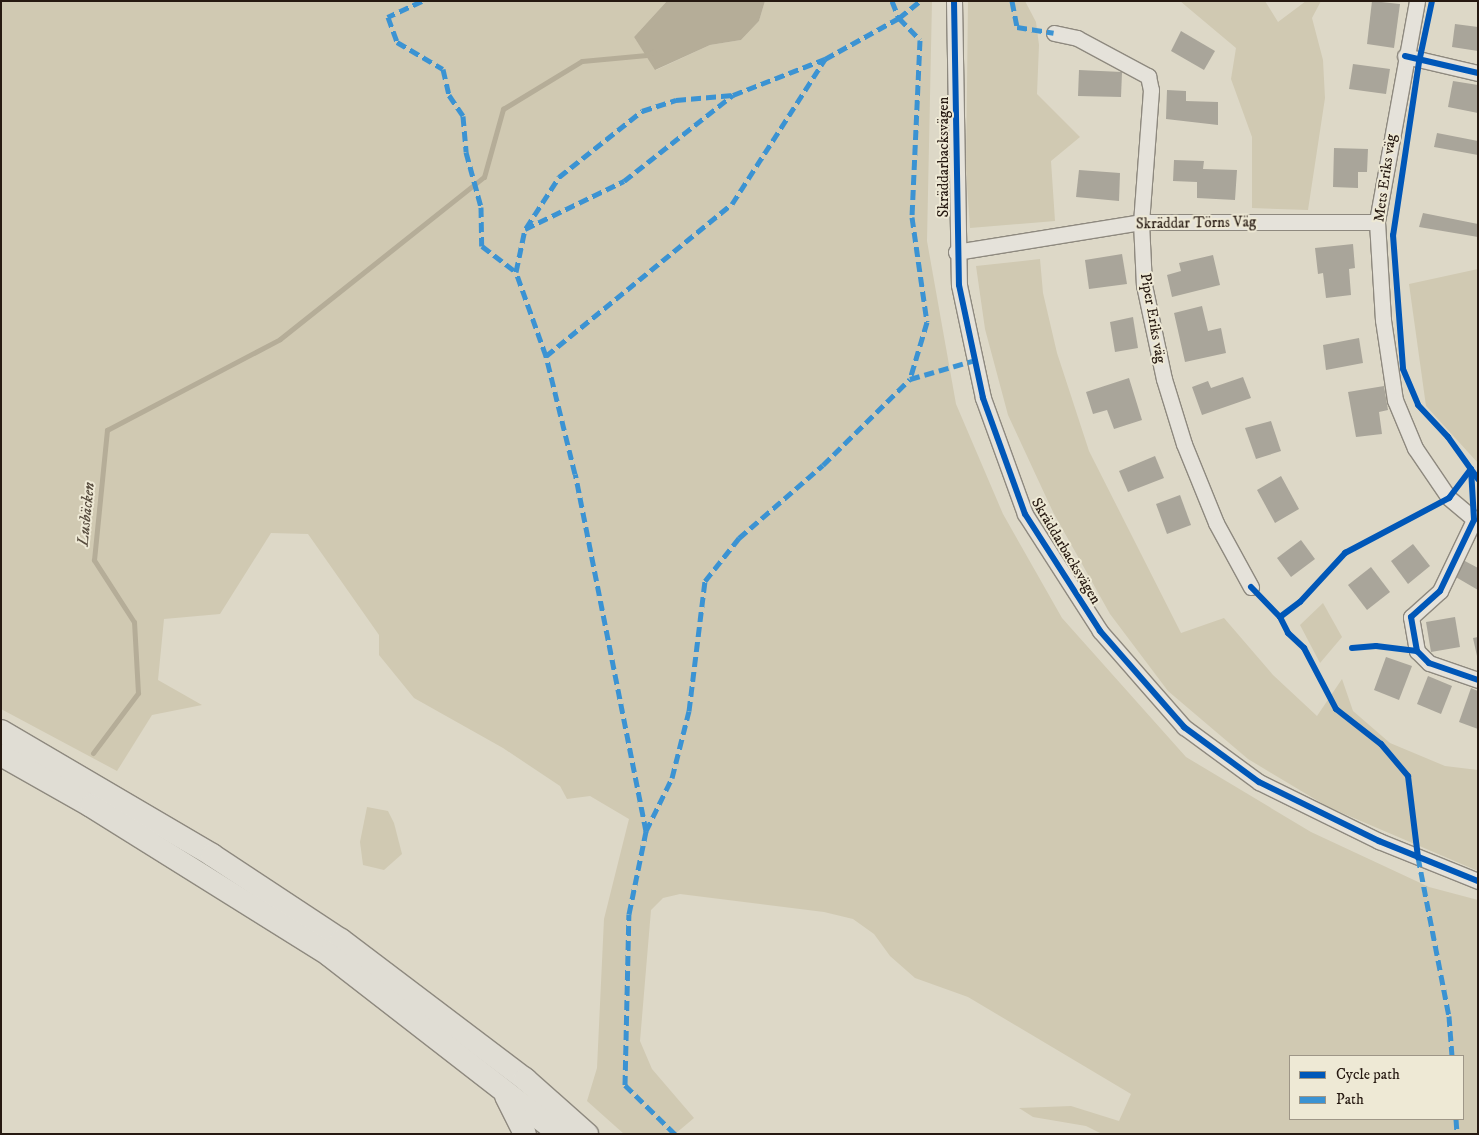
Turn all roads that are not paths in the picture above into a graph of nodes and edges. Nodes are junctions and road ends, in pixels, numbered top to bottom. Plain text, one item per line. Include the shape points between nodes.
1 (954, 1) edge
2 (1416, 1) edge
3 (1054, 33) dead end
4 (1405, 56) junction
5 (1478, 72) edge
6 (1141, 222) junction
7 (1377, 222) junction
8 (956, 252) junction
9 (1476, 521) edge
10 (1251, 587) dead end
11 (1478, 680) edge
12 (1, 732) edge
13 (1, 755) edge
14 (1478, 880) edge
15 (502, 1088) junction
16 (525, 1134) edge
17 (560, 1134) edge
18 (587, 1134) edge

1 - 8 street, Skräddarbacksvägen
2 - 4 street, Mets Eriks väg
3 - 6 street, Piper Eriks väg via 1077,38 1148,76 1151,90
4 - 5 street
4 - 7 street, Mets Eriks väg
6 - 7 street, Skräddar Törns Väg
6 - 8 street, Skräddar Törns Väg
6 - 10 street, Piper Eriks väg via 1144,285 1170,398 1184,444 1216,523
7 - 9 street, Mets Eriks väg via 1383,320 1395,400 1415,448 1449,498
8 - 14 street, Skräddarbacksvägen via 972,361 1025,514 1100,631 1184,727 1259,782 1379,842
9 - 11 street via 1440,591 1411,617 1418,651 1429,663
12 - 18 highway via 212,855 341,940 525,1079
13 - 15 highway via 91,806 329,955
15 - 16 highway
15 - 17 highway

